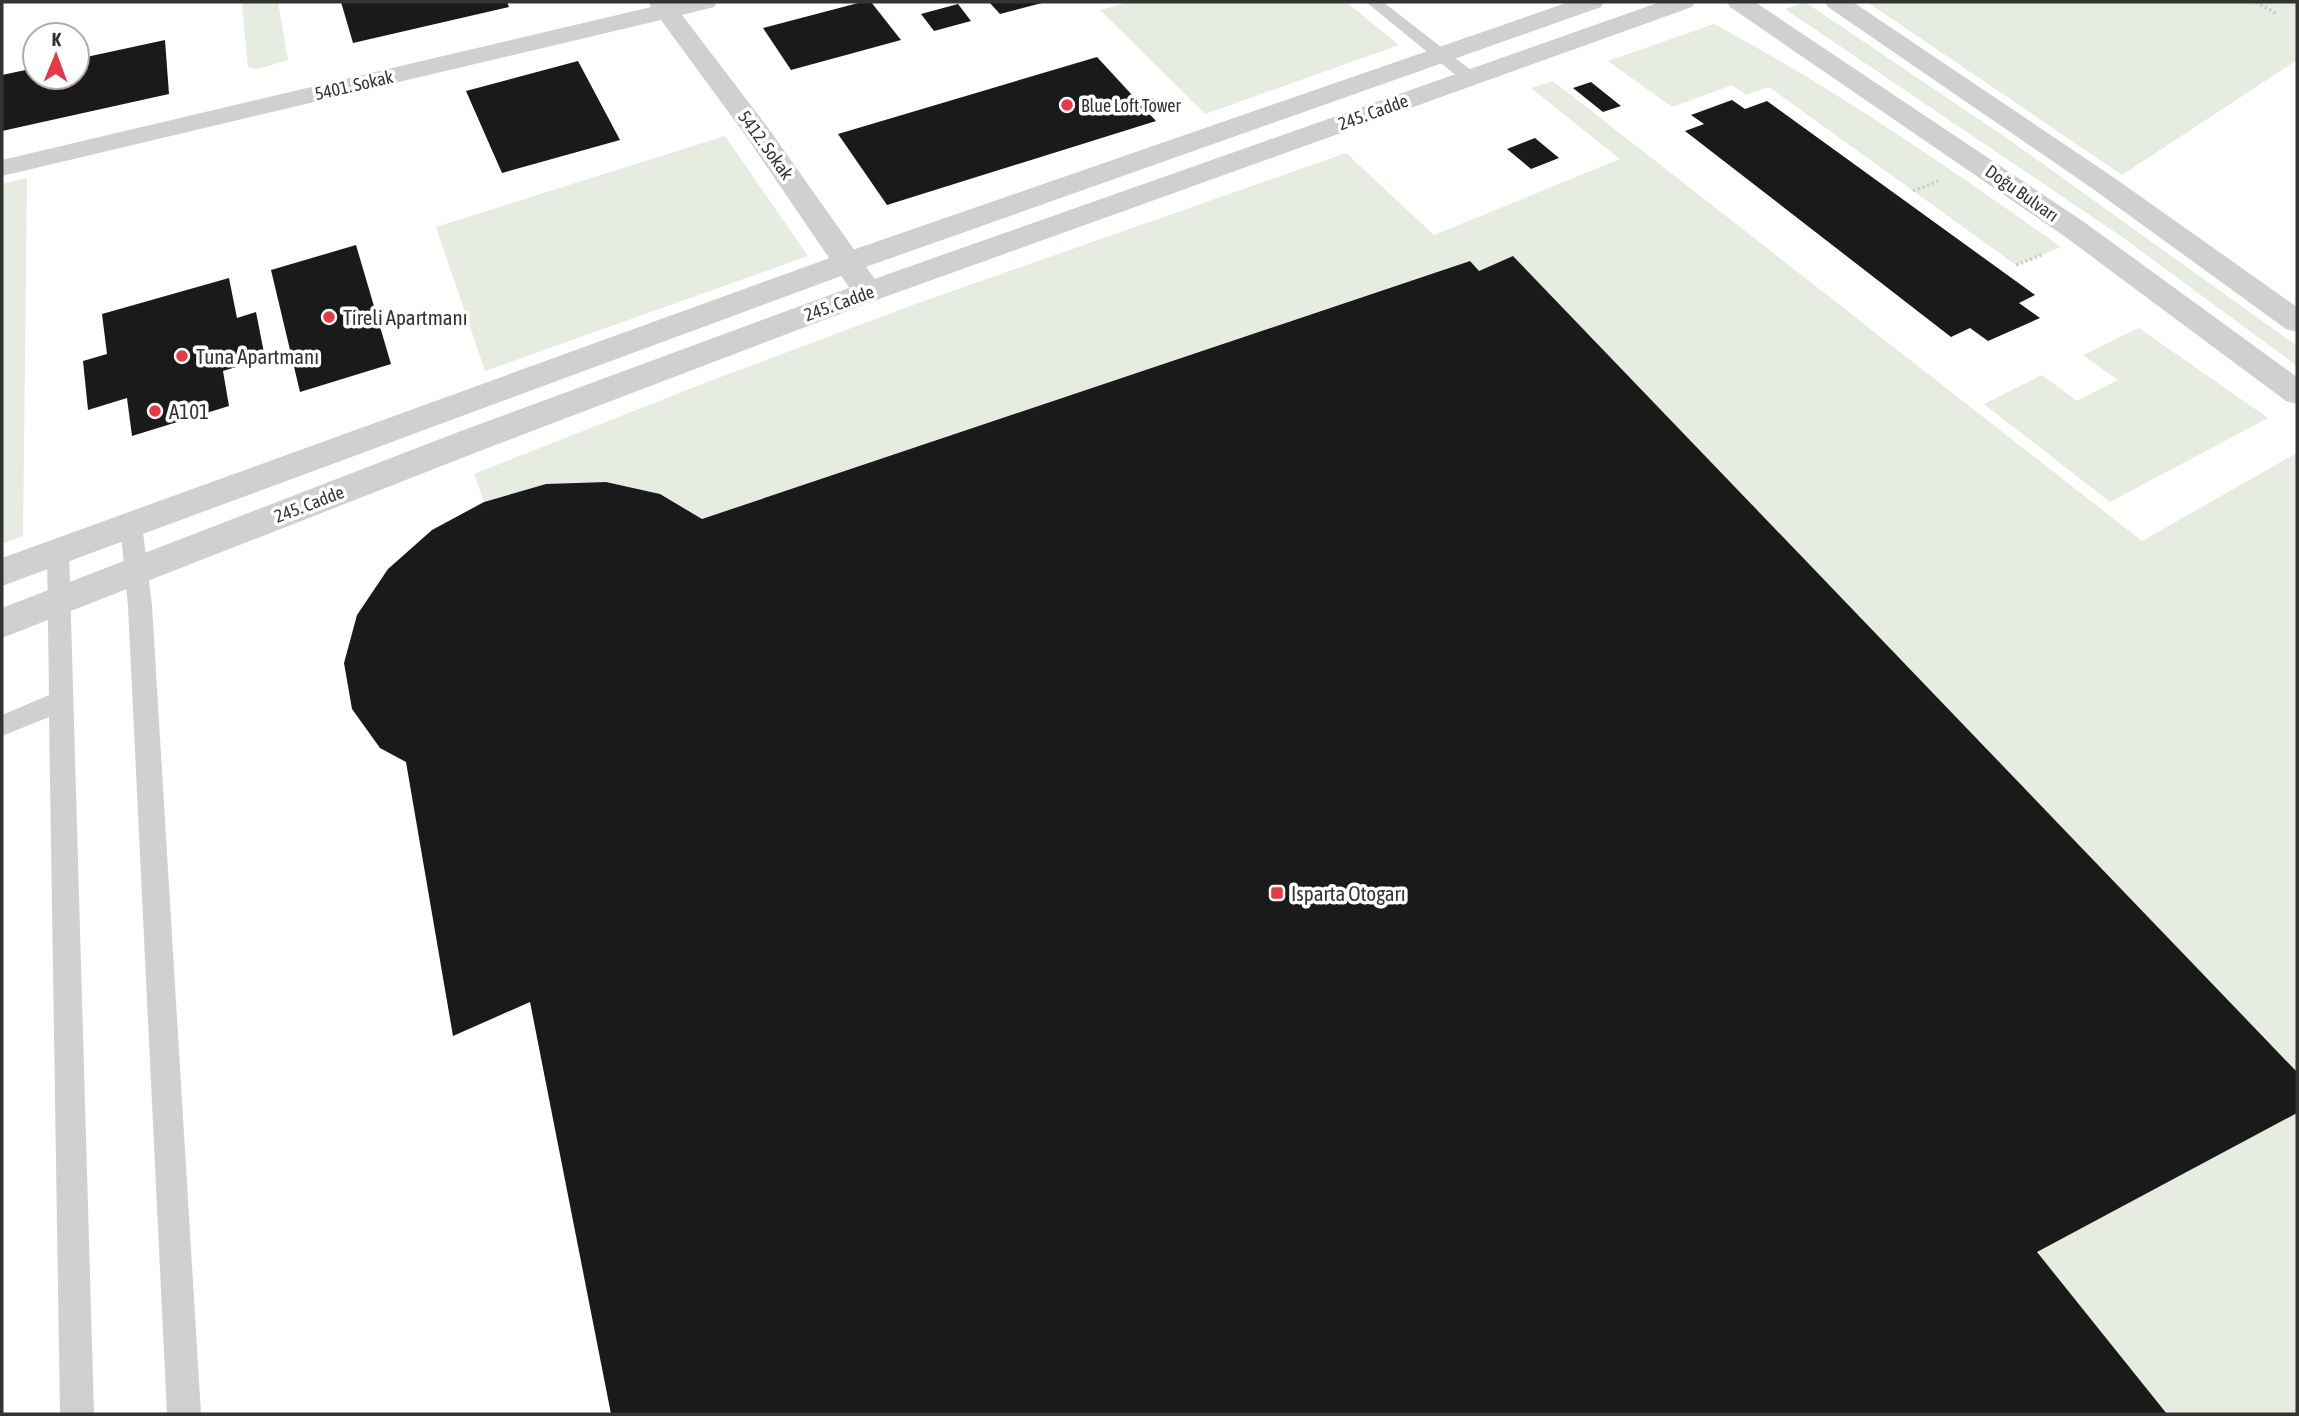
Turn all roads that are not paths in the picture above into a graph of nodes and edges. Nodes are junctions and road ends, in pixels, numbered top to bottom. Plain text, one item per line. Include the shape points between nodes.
1 (705, 2) edge
2 (1374, 2) edge
3 (1592, 2) edge
4 (1684, 2) edge
5 (1740, 2) edge
6 (1837, 2) edge
7 (664, 6) edge
8 (1442, 54) junction
9 (1470, 78) junction
10 (2, 168) edge
11 (849, 262) junction
12 (868, 292) junction
13 (2297, 322) edge
14 (2297, 393) edge
15 (131, 524) junction
16 (58, 551) junction
17 (138, 570) junction
18 (2, 572) edge
19 (58, 601) junction
20 (2, 623) edge
21 (60, 702) junction
22 (2, 726) edge
23 (77, 1414) edge
24 (184, 1414) edge

1 - 7 street, 5401. Sokak
2 - 8 lane
3 - 8 street, 245. Cadde
4 - 9 street, 245. Cadde
5 - 14 street, Doğu Bulvarı via 2074,229
6 - 13 street
7 - 10 street, 5401. Sokak
7 - 11 street, 5412. Sokak
8 - 9 lane
8 - 11 street, 245. Cadde
9 - 12 street, 245. Cadde
11 - 12 street, 5412. Sokak
11 - 15 street, 245. Cadde
12 - 17 street, 245. Cadde
15 - 16 street, 245. Cadde
15 - 17 lane
16 - 18 street, 245. Cadde
16 - 19 lane
17 - 19 street, 245. Cadde
17 - 24 lane
19 - 20 street, 245. Cadde
19 - 21 lane
21 - 22 lane
21 - 23 lane

